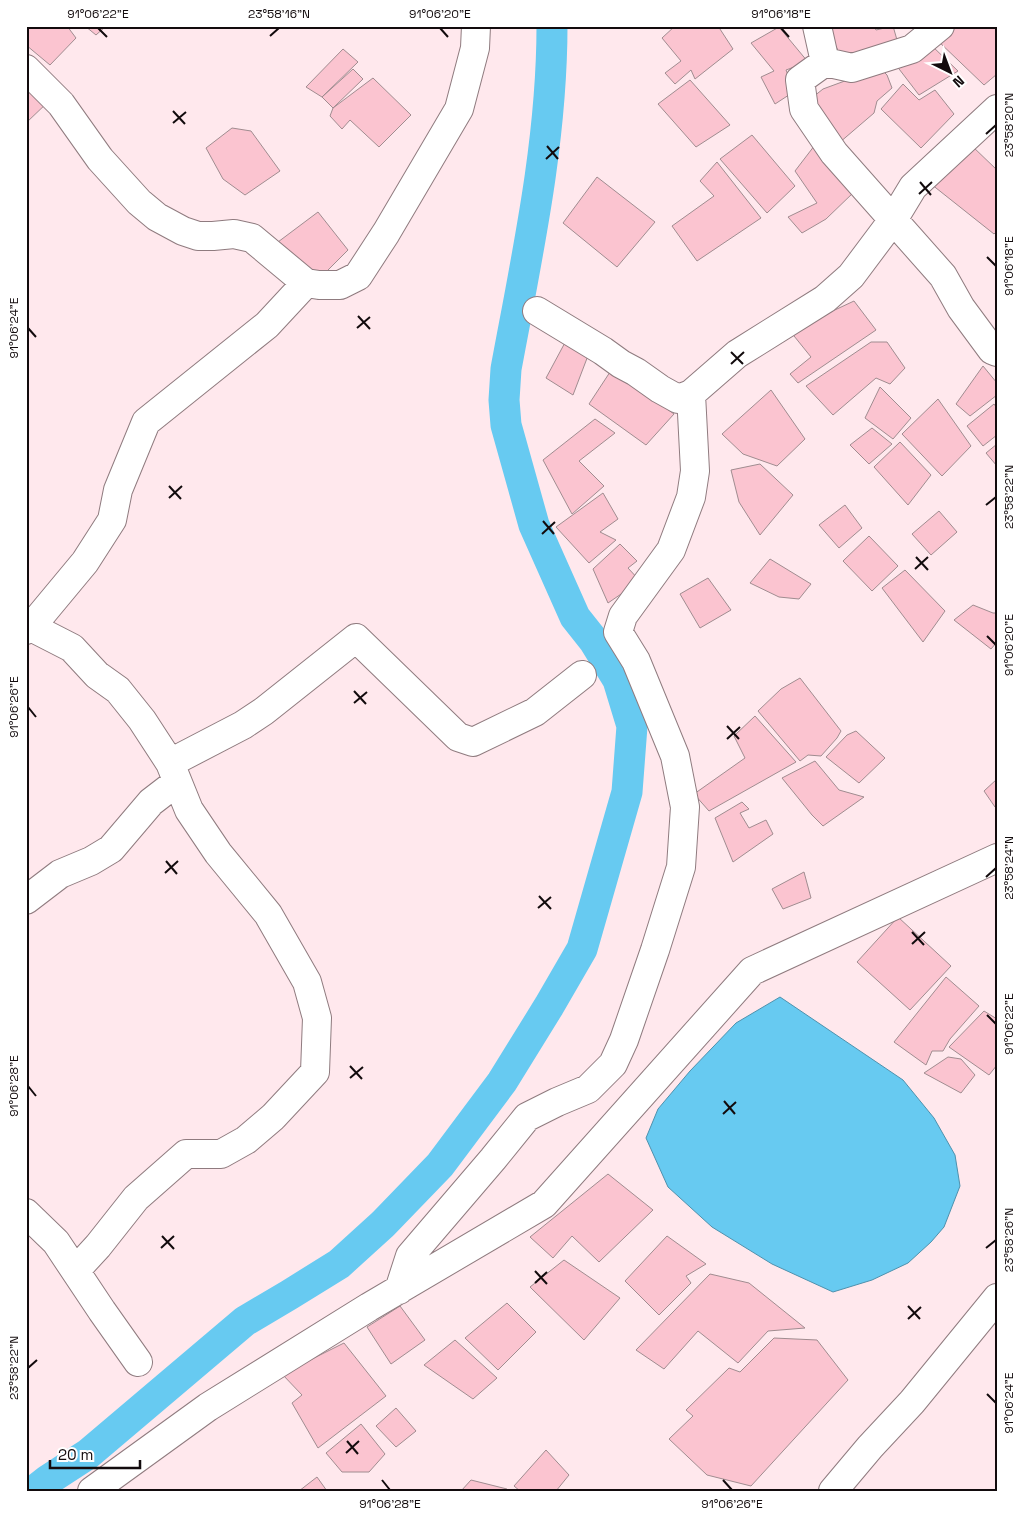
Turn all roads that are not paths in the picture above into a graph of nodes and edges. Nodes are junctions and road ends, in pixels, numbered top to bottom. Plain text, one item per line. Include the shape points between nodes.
1 (476, 26) edge
2 (817, 26) edge
3 (940, 26) edge
4 (825, 62) junction
5 (26, 69) edge
6 (997, 109) edge
7 (893, 220) junction
8 (306, 283) junction
9 (537, 311) dead end
10 (997, 352) edge
11 (691, 394) junction
12 (28, 626) edge
13 (582, 675) dead end
14 (174, 772) junction
15 (997, 858) edge
16 (26, 900) edge
17 (26, 1214) edge
18 (76, 1270) junction
19 (399, 1290) junction
20 (997, 1298) edge
21 (138, 1362) dead end
22 (92, 1491) edge
23 (833, 1491) edge

1 - 8 street via 475,48 459,109 358,276 340,285
2 - 4 street
3 - 4 street via 912,50 852,68
4 - 7 street via 800,80 804,109 834,153
5 - 8 street via 61,104 100,159 157,217 198,236 234,234 252,238
6 - 7 street via 913,187
7 - 10 street via 943,276 961,308 992,350
7 - 11 street via 851,276 825,299 737,354
8 - 12 street via 268,325 146,422 118,490 112,520 85,562
9 - 11 street via 678,400
11 - 19 street via 695,471 691,497 671,550 623,616 618,632 636,660 675,756 685,807 681,867 655,950 613,1064 588,1089 528,1117 410,1256
12 - 14 street via 72,648 97,675 118,690 142,720
13 - 14 street via 535,712 473,742 458,737 356,638 264,711
14 - 16 street via 111,849 91,862 60,874
14 - 18 street via 189,810 218,853 268,914 307,982 317,1018 315,1072 246,1140 221,1154 186,1154 136,1198
15 - 19 street via 752,971 544,1204
17 - 18 street via 56,1242
18 - 21 street
19 - 22 street via 208,1406
20 - 23 street via 912,1402

